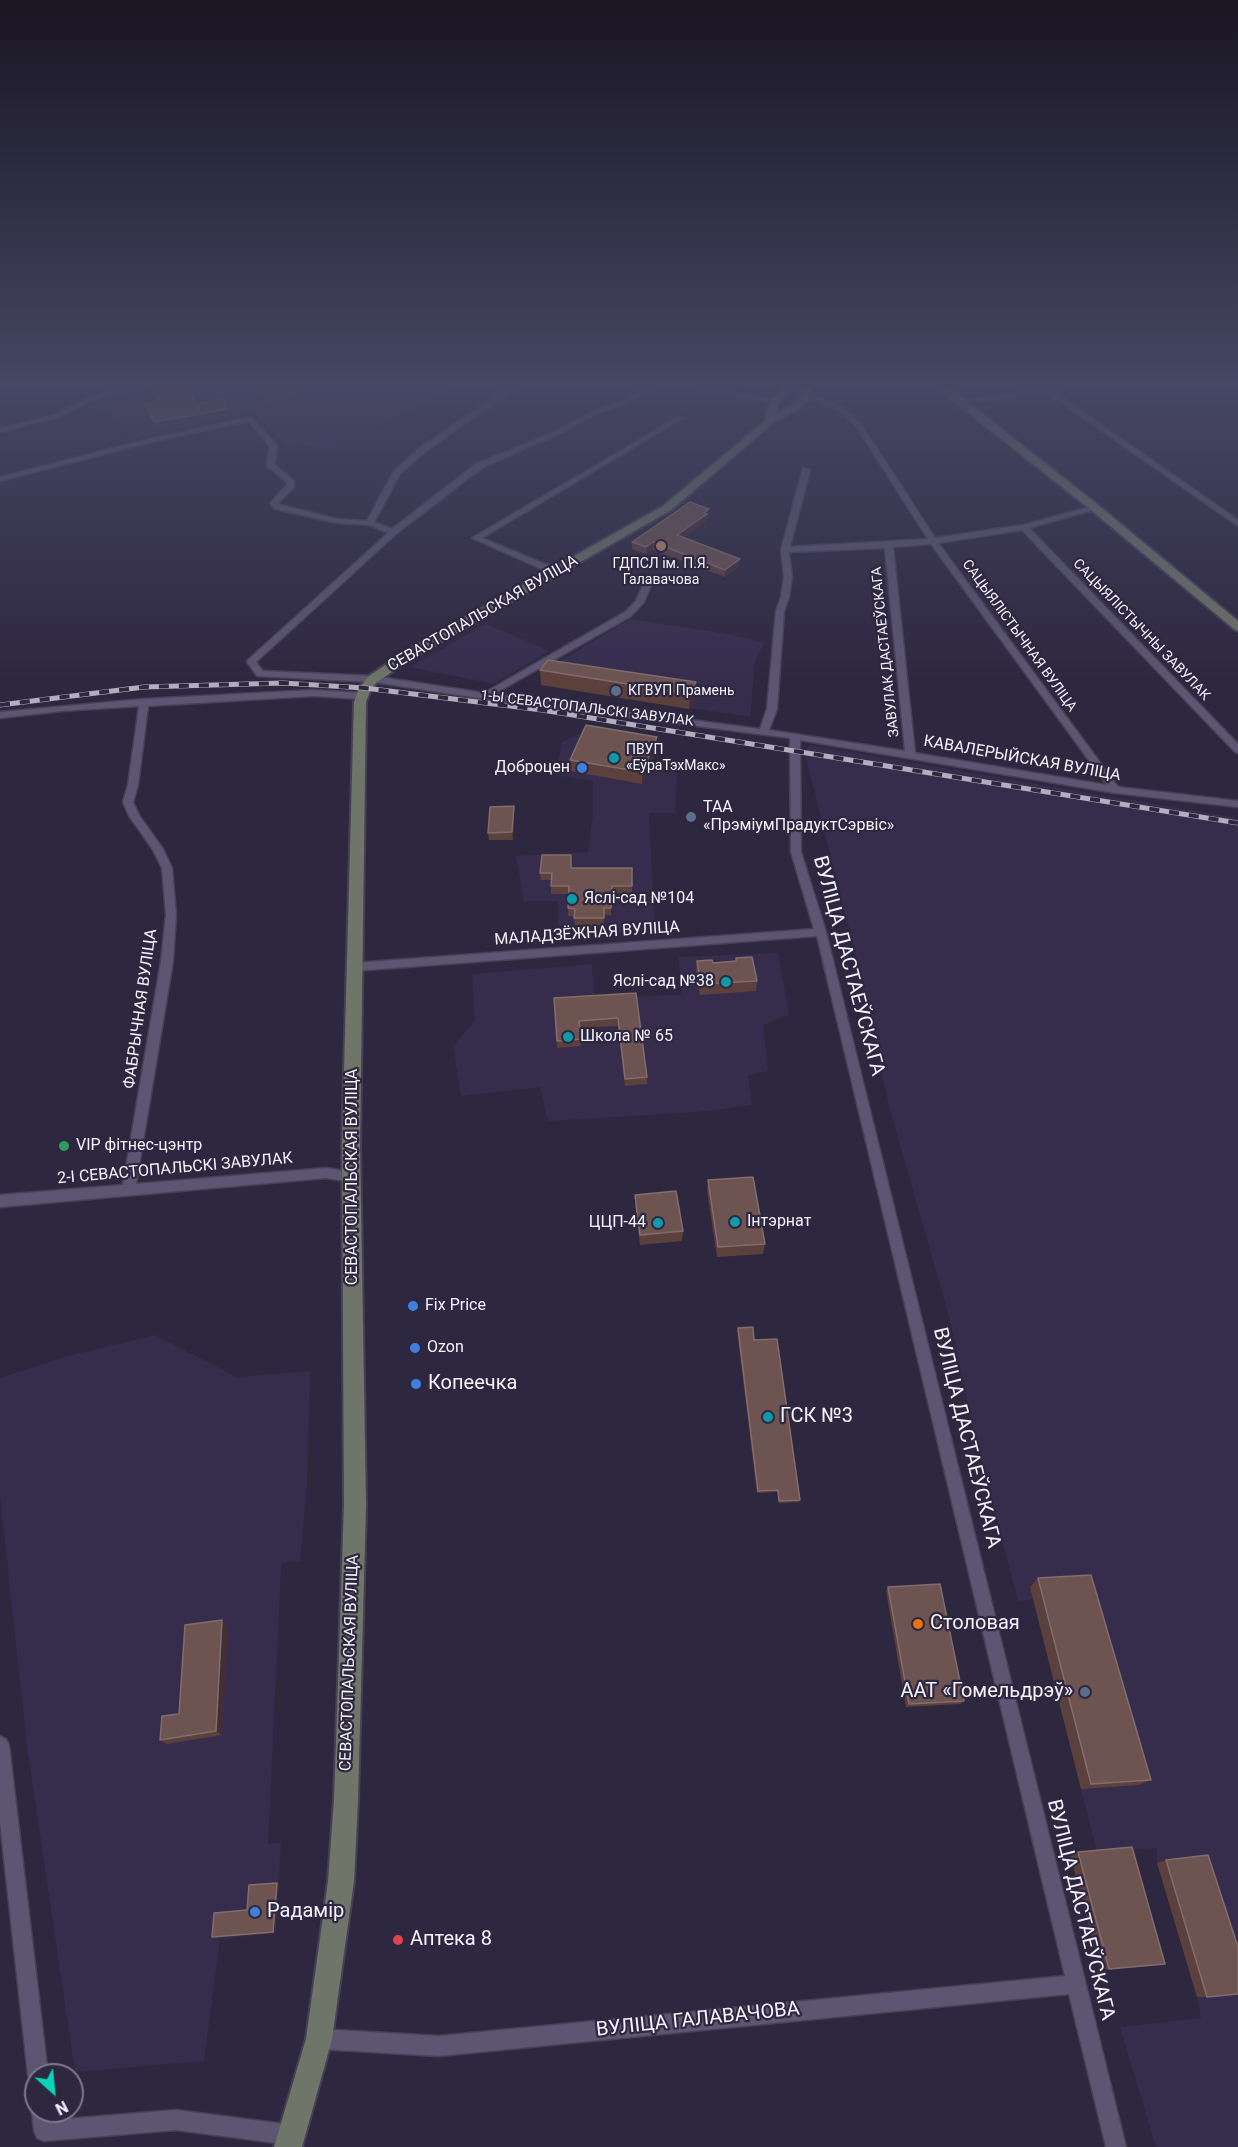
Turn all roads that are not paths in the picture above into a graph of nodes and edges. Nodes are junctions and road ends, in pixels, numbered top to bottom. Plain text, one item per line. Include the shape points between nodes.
1 (290, 486) edge
2 (390, 486) edge
3 (453, 486) edge
4 (564, 486) edge
5 (695, 486) edge
6 (802, 486) edge
7 (898, 486) edge
8 (1068, 486) edge
9 (1184, 486) edge
10 (1094, 507) junction
11 (370, 523) junction
12 (1238, 524) edge
13 (1024, 527) junction
14 (393, 532) junction
15 (933, 541) junction
16 (890, 546) junction
17 (785, 549) junction
18 (556, 572) junction
19 (650, 578) dead end
20 (1238, 627) edge
21 (373, 679) junction
22 (362, 696) junction
23 (485, 696) junction
24 (144, 702) junction
25 (0, 716) edge
26 (763, 732) junction
27 (798, 737) junction
28 (1238, 750) edge
29 (910, 755) junction
30 (1115, 790) junction
31 (1238, 804) edge
32 (821, 932) junction
33 (354, 967) junction
34 (352, 1177) junction
35 (129, 1189) junction
36 (0, 1202) edge
37 (0, 1745) edge
38 (1077, 1984) junction
39 (319, 2039) junction
40 (37, 2063) edge
41 (84, 2121) edge
42 (291, 2141) edge
43 (1116, 2147) edge

1 - 11 street via 274,502 278,507 337,521
2 - 11 street
3 - 14 street
4 - 18 street via 476,538
5 - 18 street, СЕВАСТОПАЛЬСКАЯ ВУЛІЦА via 667,508
6 - 17 street
7 - 15 street, САЦЫЯЛІСТЫЧНАЯ ВУЛІЦА
8 - 10 street
9 - 12 street
10 - 13 street
10 - 20 street
11 - 14 street
13 - 15 street
13 - 28 street, САЦЫЯЛІСТЫЧНЫ ЗАВУЛАК
14 - 21 street, 1-Ы СЕВАСТОПАЛЬСКІ ЗАВУЛАК via 251,662 260,675
15 - 16 street
15 - 30 street, САЦЫЯЛІСТЫЧНАЯ ВУЛІЦА
16 - 17 street
16 - 29 street, ЗАВУЛАК ДАСТАЕЎСКАГА
17 - 26 street via 788,577 780,611 772,709
18 - 21 street, СЕВАСТОПАЛЬСКАЯ ВУЛІЦА
19 - 23 street via 640,602 628,614
21 - 22 street, СЕВАСТОПАЛЬСКАЯ ВУЛІЦА
21 - 23 street, 1-Ы СЕВАСТОПАЛЬСКІ ЗАВУЛАК
22 - 24 street via 313,693
22 - 33 street, СЕВАСТОПАЛЬСКАЯ ВУЛІЦА
23 - 26 street, 1-Ы СЕВАСТОПАЛЬСКІ ЗАВУЛАК
24 - 25 street
24 - 35 street, ФАБРЫЧНАЯ ВУЛІЦА via 128,802 167,868 171,915 167,961
26 - 27 street, 1-Ы СЕВАСТОПАЛЬСКІ ЗАВУЛАК
27 - 29 street, КАВАЛЕРЫЙСКАЯ ВУЛІЦА
27 - 32 street, ВУЛІЦА ДАСТАЕЎСКАГА via 796,852
29 - 30 street, КАВАЛЕРЫЙСКАЯ ВУЛІЦА
30 - 31 street, КАВАЛЕРЫЙСКАЯ ВУЛІЦА
32 - 33 street, МАЛАДЗЁЖНАЯ ВУЛІЦА
32 - 38 street, ВУЛІЦА ДАСТАЕЎСКАГА
33 - 34 street, СЕВАСТОПАЛЬСКАЯ ВУЛІЦА
34 - 35 street, 2-І СЕВАСТОПАЛЬСКІ ЗАВУЛАК via 326,1173
34 - 39 street, СЕВАСТОПАЛЬСКАЯ ВУЛІЦА via 355,1505 346,1800 341,1881
35 - 36 street, 2-І СЕВАСТОПАЛЬСКІ ЗАВУЛАК
37 - 40 street
38 - 39 street, ВУЛІЦА ГАЛАВАЧОВА via 439,2046
38 - 43 street, ВУЛІЦА ДАСТАЕЎСКАГА
39 - 42 street, СЕВАСТОПАЛЬСКАЯ ВУЛІЦА
41 - 42 street via 176,2120

